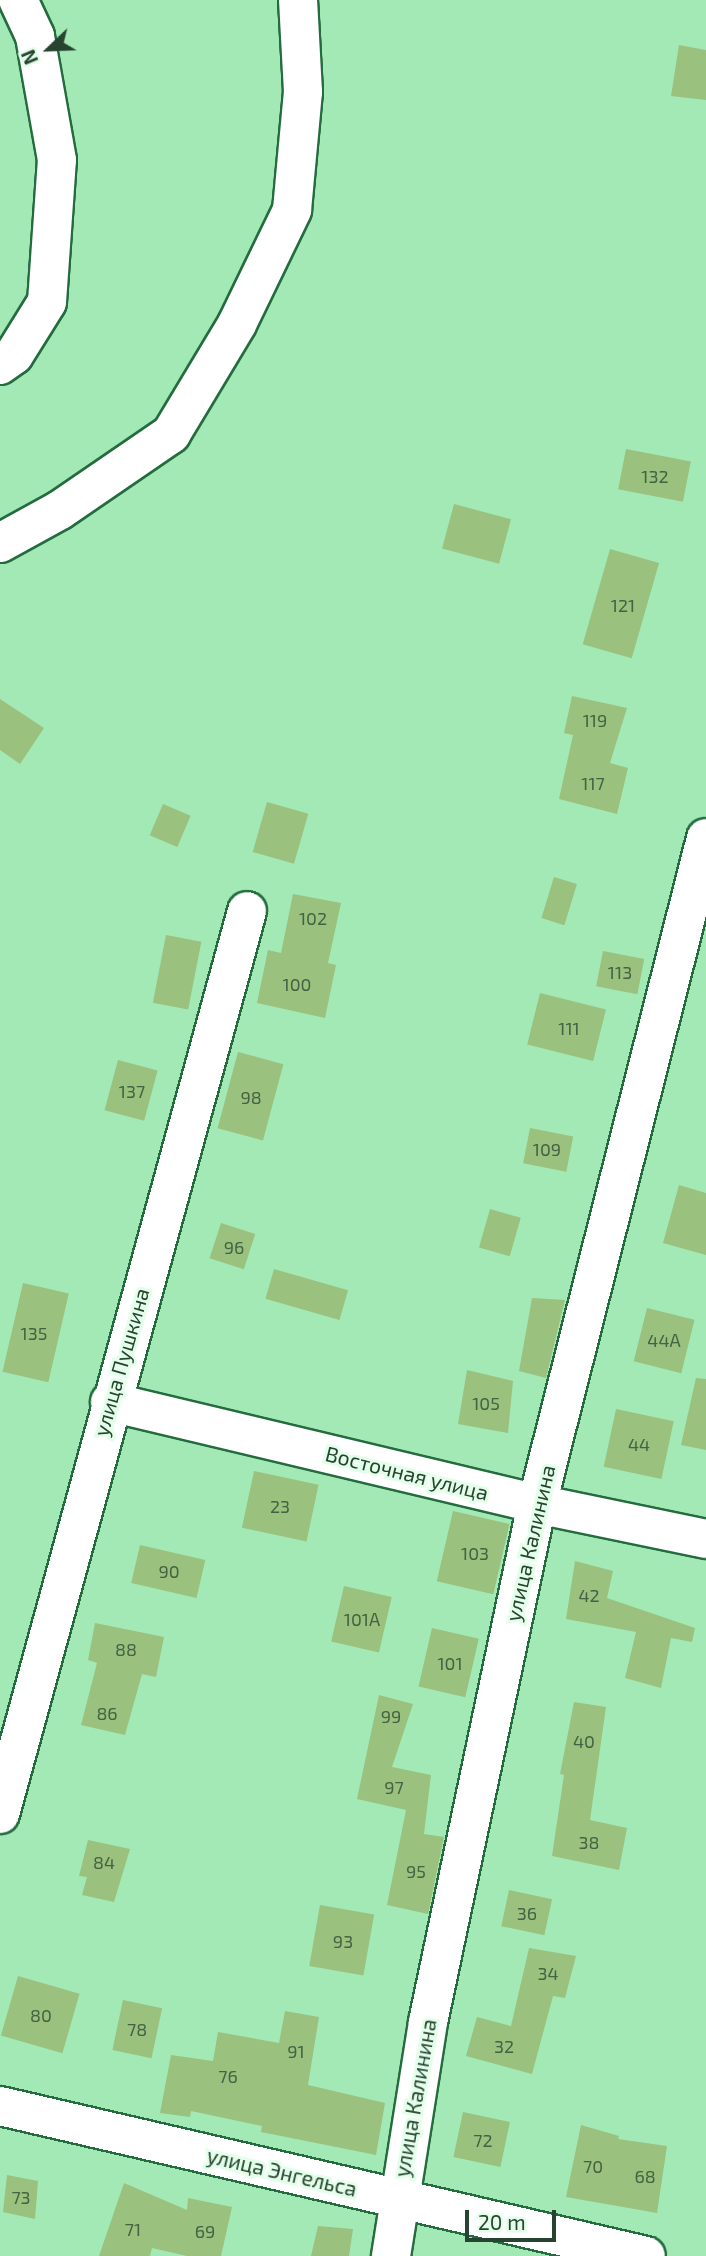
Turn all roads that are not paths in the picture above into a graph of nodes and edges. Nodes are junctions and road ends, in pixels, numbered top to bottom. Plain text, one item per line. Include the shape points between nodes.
1 (18, 0) edge
2 (298, 0) edge
3 (0, 365) edge
4 (0, 543) edge
5 (706, 838) edge
6 (247, 911) dead end
7 (110, 1402) junction
8 (537, 1504) junction
9 (706, 1539) edge
10 (0, 1814) edge
11 (0, 2106) edge
12 (397, 2199) junction
13 (391, 2256) edge
14 (646, 2256) edge

1 - 3 street via 35,36 57,160 47,302 14,355
2 - 4 street via 303,92 292,210 237,324 171,434 60,510
5 - 8 street, улица Калинина
6 - 7 street, улица Пушкина
7 - 8 street, Восточная улица
7 - 10 street, улица Пушкина
8 - 9 street, Восточная улица
8 - 12 street, улица Калинина via 429,2022
11 - 12 street, улица Энгельса
12 - 13 street, улица Калинина
12 - 14 street, улица Энгельса

